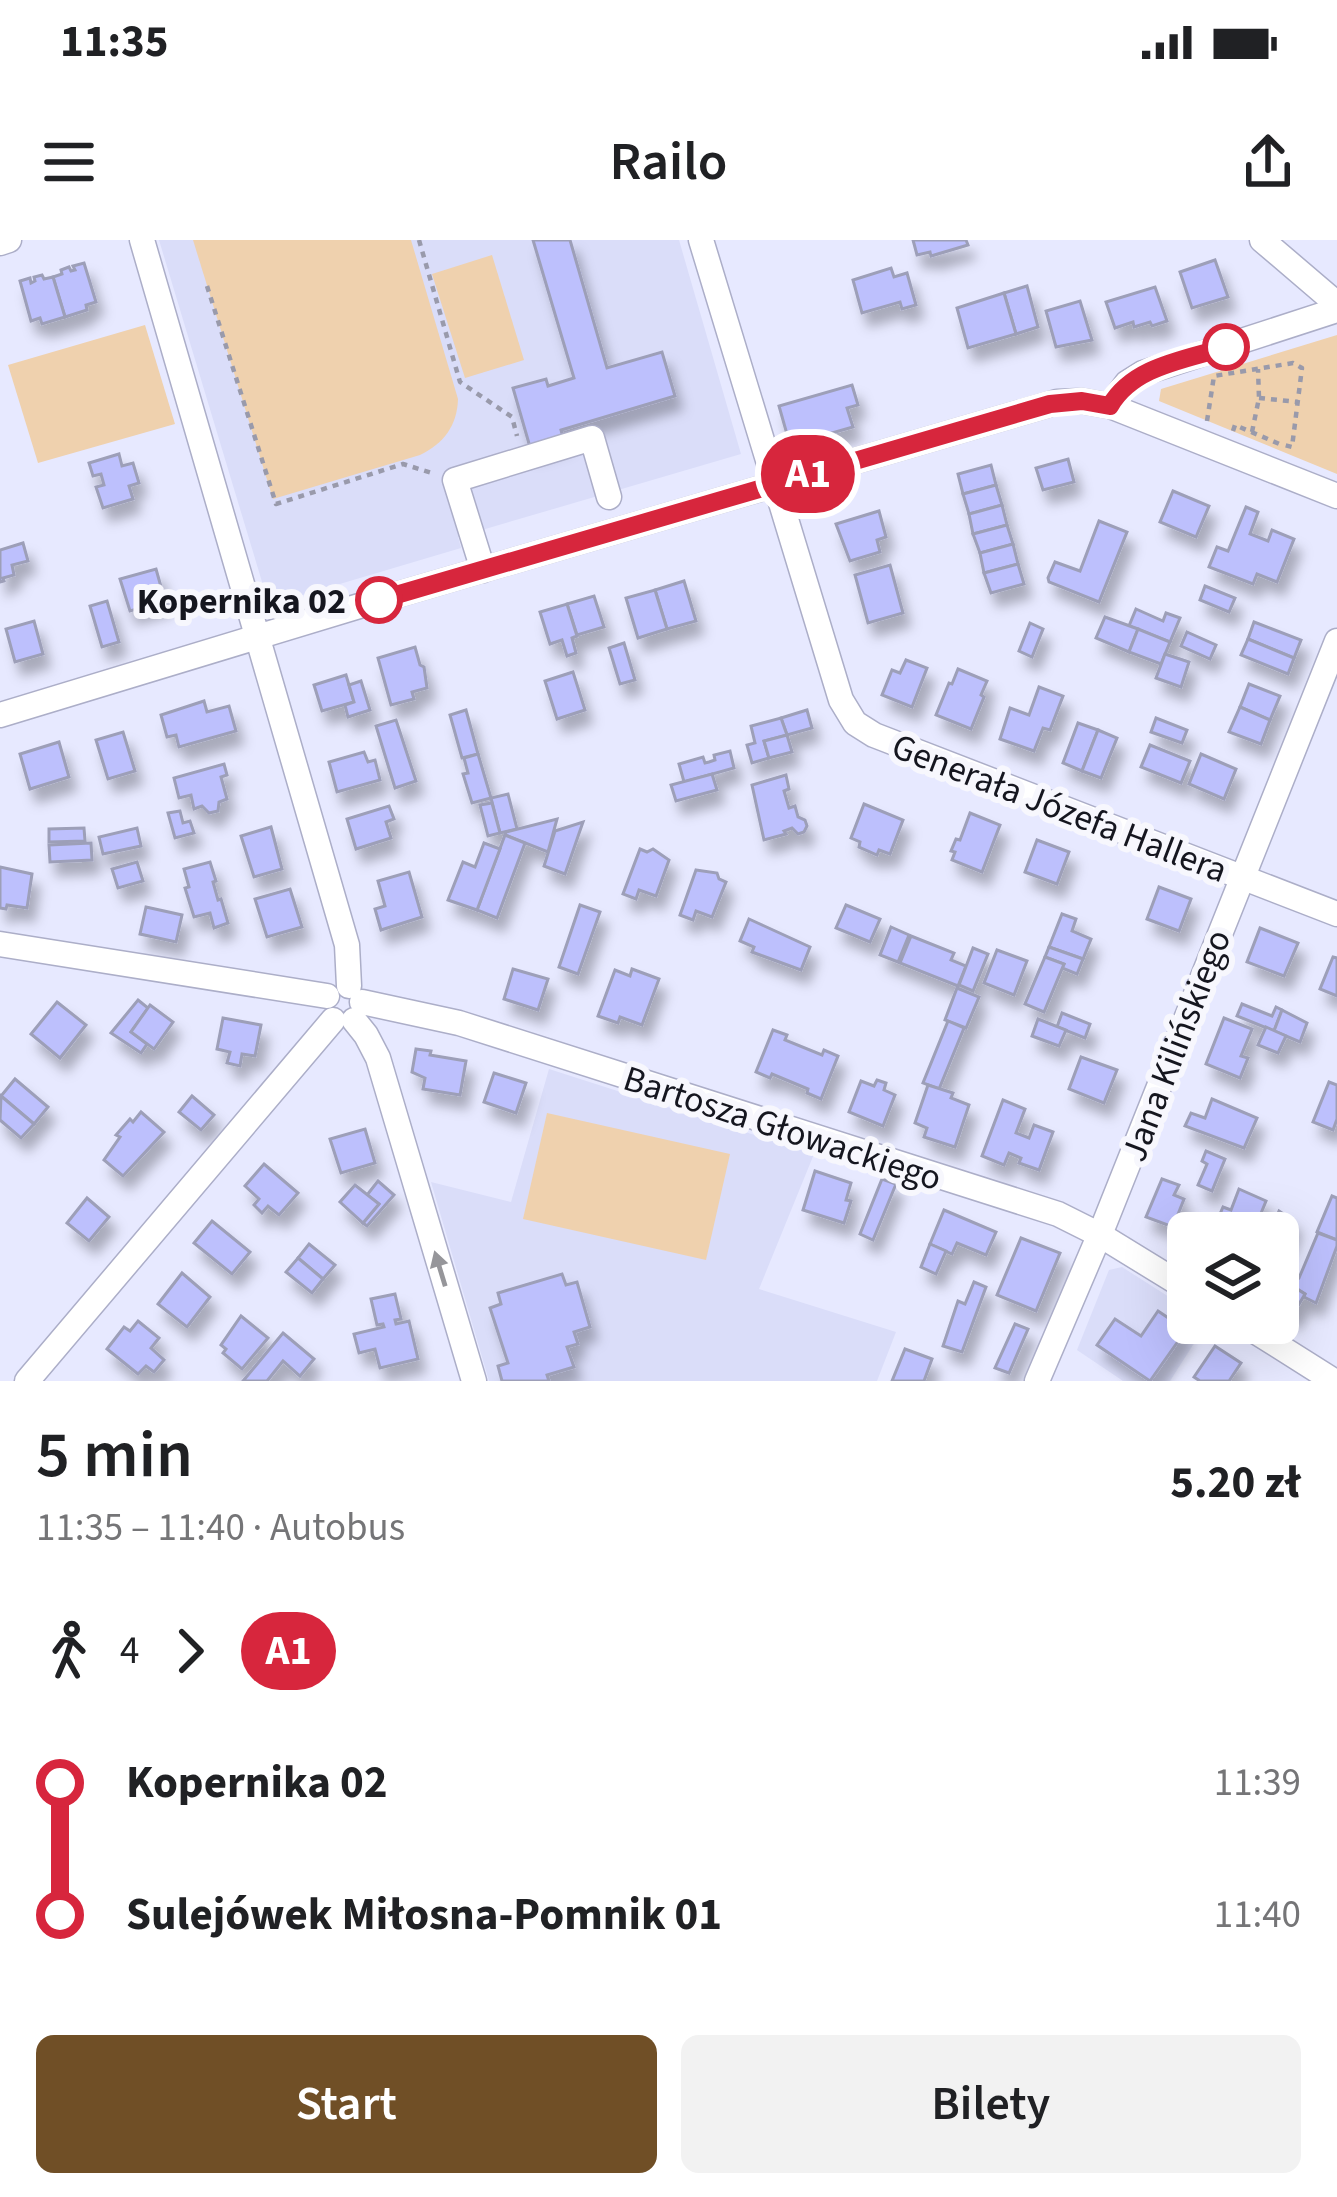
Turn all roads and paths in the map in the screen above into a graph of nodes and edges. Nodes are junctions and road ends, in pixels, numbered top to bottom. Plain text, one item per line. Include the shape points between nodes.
1 (9, 240) edge
2 (142, 240) edge
3 (419, 240) edge
4 (701, 240) edge
5 (1262, 240) edge
6 (0, 243) edge
7 (207, 286) dead end
8 (1337, 307) edge
9 (1274, 352) dead end
10 (1278, 365) junction
11 (1228, 366) dead end
12 (1258, 369) junction
13 (1208, 372) dead end
14 (1258, 398) junction
15 (1298, 402) junction
16 (1110, 406) junction
17 (1207, 427) dead end
18 (1219, 432) dead end
19 (1252, 432) dead end
20 (1232, 437) dead end
21 (1284, 445) dead end
22 (523, 459) junction
23 (455, 480) junction
24 (774, 485) junction
25 (1337, 496) edge
26 (609, 497) dead end
27 (483, 570) junction
28 (258, 638) junction
29 (1337, 641) edge
30 (0, 715) edge
31 (1241, 877) junction
32 (1337, 914) edge
33 (0, 944) edge
34 (345, 1005) junction
35 (1100, 1235) junction
36 (1167, 1276) edge
37 (1275, 1344) edge
38 (470, 1370) edge
39 (27, 1381) edge
40 (448, 1381) edge
41 (1037, 1381) edge
42 (1334, 1381) edge

1 - 6 street
2 - 28 street
3 - 22 path via 460,382 512,417
4 - 24 street, Generała Józefa Hallera
5 - 8 street
7 - 23 path via 276,504 403,464
8 - 16 street via 1143,374
9 - 10 path
10 - 12 path
10 - 15 path via 1302,368
11 - 13 path
12 - 14 path
12 - 17 path via 1214,376
14 - 15 path
14 - 19 path
15 - 21 path via 1292,447
16 - 24 street via 1050,404
16 - 25 street
18 - 20 path
22 - 23 street
22 - 26 street via 592,438
23 - 27 street
24 - 27 street
24 - 31 street, Generała Józefa Hallera via 841,700 861,728
27 - 28 street
28 - 30 street
28 - 34 street via 347,945
29 - 31 street, Jana Kilińskiego
31 - 32 street, Generała Józefa Hallera
31 - 35 street, Jana Kilińskiego
33 - 34 street, Bartosza Głowackiego
34 - 35 street, Bartosza Głowackiego via 459,1022 1058,1214
38 -> 34 street via 377,1058
34 - 39 street
35 - 36 street, Bartosza Głowackiego
35 - 41 street, Jana Kilińskiego
37 - 42 street
38 - 40 street

